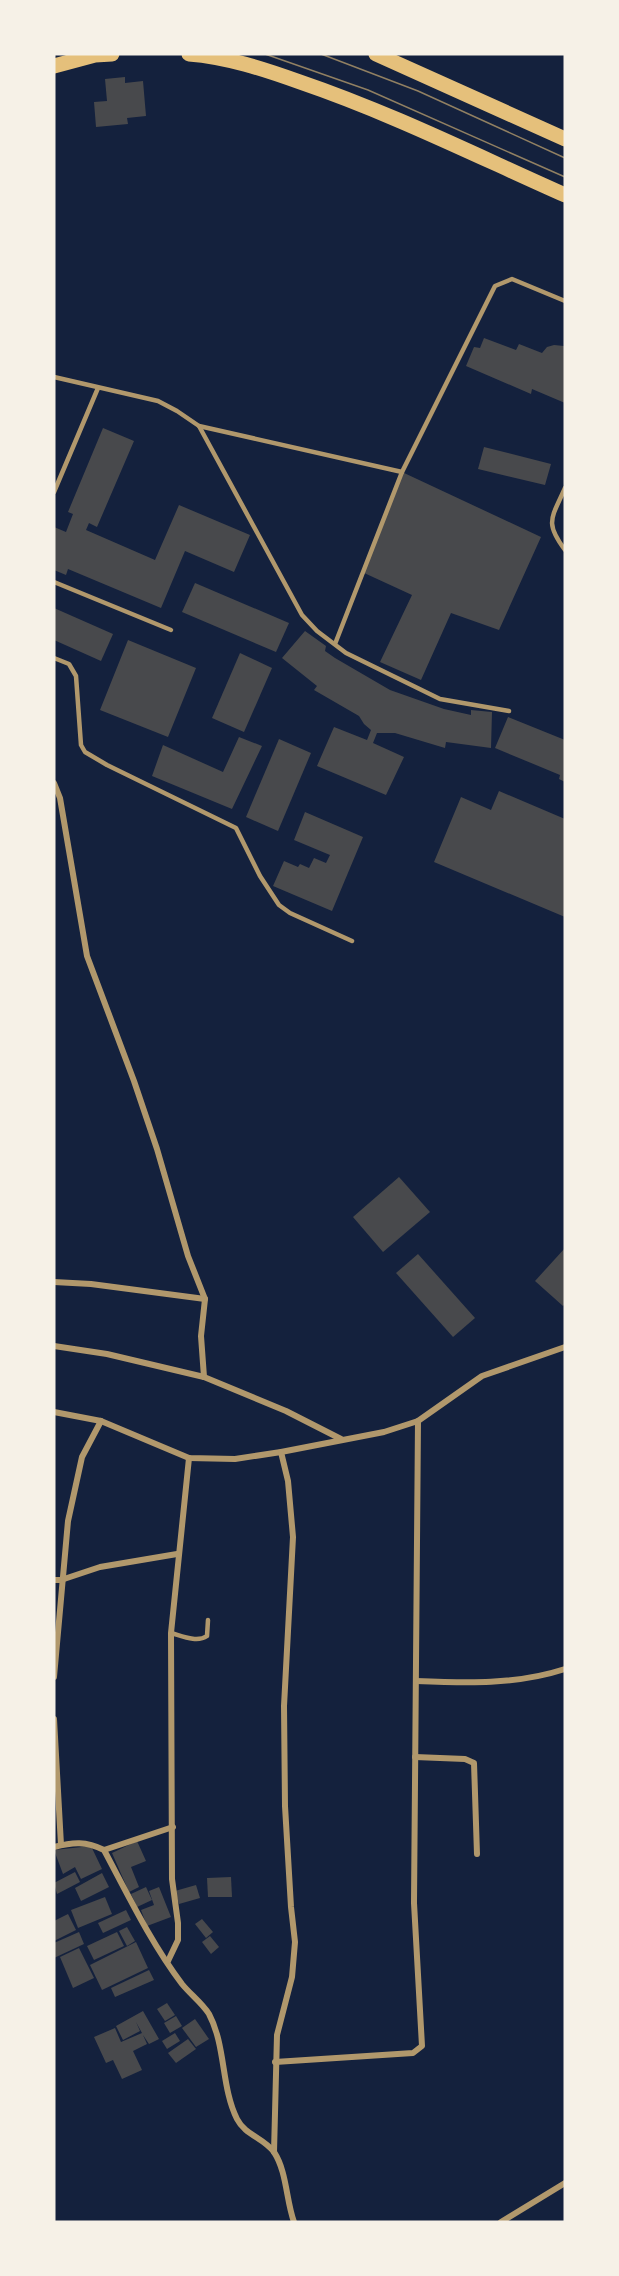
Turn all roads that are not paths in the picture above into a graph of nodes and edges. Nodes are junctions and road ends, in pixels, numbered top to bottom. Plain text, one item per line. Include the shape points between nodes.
1 (112, 54) edge
2 (189, 54) edge
3 (376, 54) edge
4 (54, 66) edge
5 (565, 139) edge
6 (565, 195) edge
7 (565, 301) edge
8 (54, 377) edge
9 (98, 388) junction
10 (199, 426) junction
11 (402, 472) junction
12 (565, 488) edge
13 (54, 492) edge
14 (565, 550) edge
15 (54, 582) edge
16 (171, 630) dead end
17 (335, 644) junction
18 (54, 658) edge
19 (509, 711) dead end
20 (54, 783) edge
21 (352, 941) dead end
22 (54, 1282) edge
23 (205, 1299) junction
24 (54, 1346) edge
25 (565, 1347) edge
26 (204, 1377) junction
27 (54, 1412) edge
28 (101, 1420) junction
29 (418, 1421) junction
30 (341, 1440) junction
31 (281, 1452) junction
32 (189, 1458) junction
33 (177, 1554) junction
34 (58, 1580) edge
35 (208, 1620) dead end
36 (171, 1633) junction
37 (565, 1669) edge
38 (54, 1677) edge
39 (416, 1680) junction
40 (54, 1719) edge
41 (415, 1757) junction
42 (173, 1827) junction
43 (57, 1846) edge
44 (104, 1850) junction
45 (477, 1854) dead end
46 (168, 1961) junction
47 (275, 2062) junction
48 (274, 2152) junction
49 (565, 2183) edge
50 (294, 2222) edge
51 (501, 2222) edge

1 - 4 main road
2 - 6 main road via 259,68 352,99
3 - 5 main road
7 - 11 lane via 513,279 495,286
8 - 9 lane
9 - 10 lane via 158,401
9 - 13 lane
10 - 11 lane
10 - 17 lane via 302,615
11 - 17 lane
12 - 14 lane via 551,523 553,534
15 - 16 lane
17 - 19 lane via 440,699
18 - 21 lane via 69,664 76,676 81,745 85,753 236,828 279,905
20 - 23 street via 87,956 138,1092
22 - 23 street
23 - 26 street via 201,1336
24 - 26 street
25 - 29 street via 482,1376
26 - 30 street via 286,1411
27 - 28 street
28 - 32 street
28 - 34 street via 82,1457
29 - 30 street
29 - 39 street
30 - 31 street
31 - 32 street via 235,1459
31 - 47 street via 293,1537 284,1706 285,1806 295,1942
32 - 33 street
33 - 34 street via 100,1567
33 - 36 street
34 - 38 street
35 - 36 lane via 207,1636 203,1639
36 - 42 street
37 - 39 street via 538,1677 483,1683
39 - 41 street
40 - 43 street
41 - 45 street via 465,1759 474,1763
41 - 47 street via 414,1903 423,2042 420,2049 413,2053
42 - 44 street
42 - 46 street via 172,1879 178,1940
43 - 44 street via 79,1842
44 - 46 street
46 - 48 street via 208,2013 237,2119
47 - 48 street
48 - 50 street
49 - 51 street

